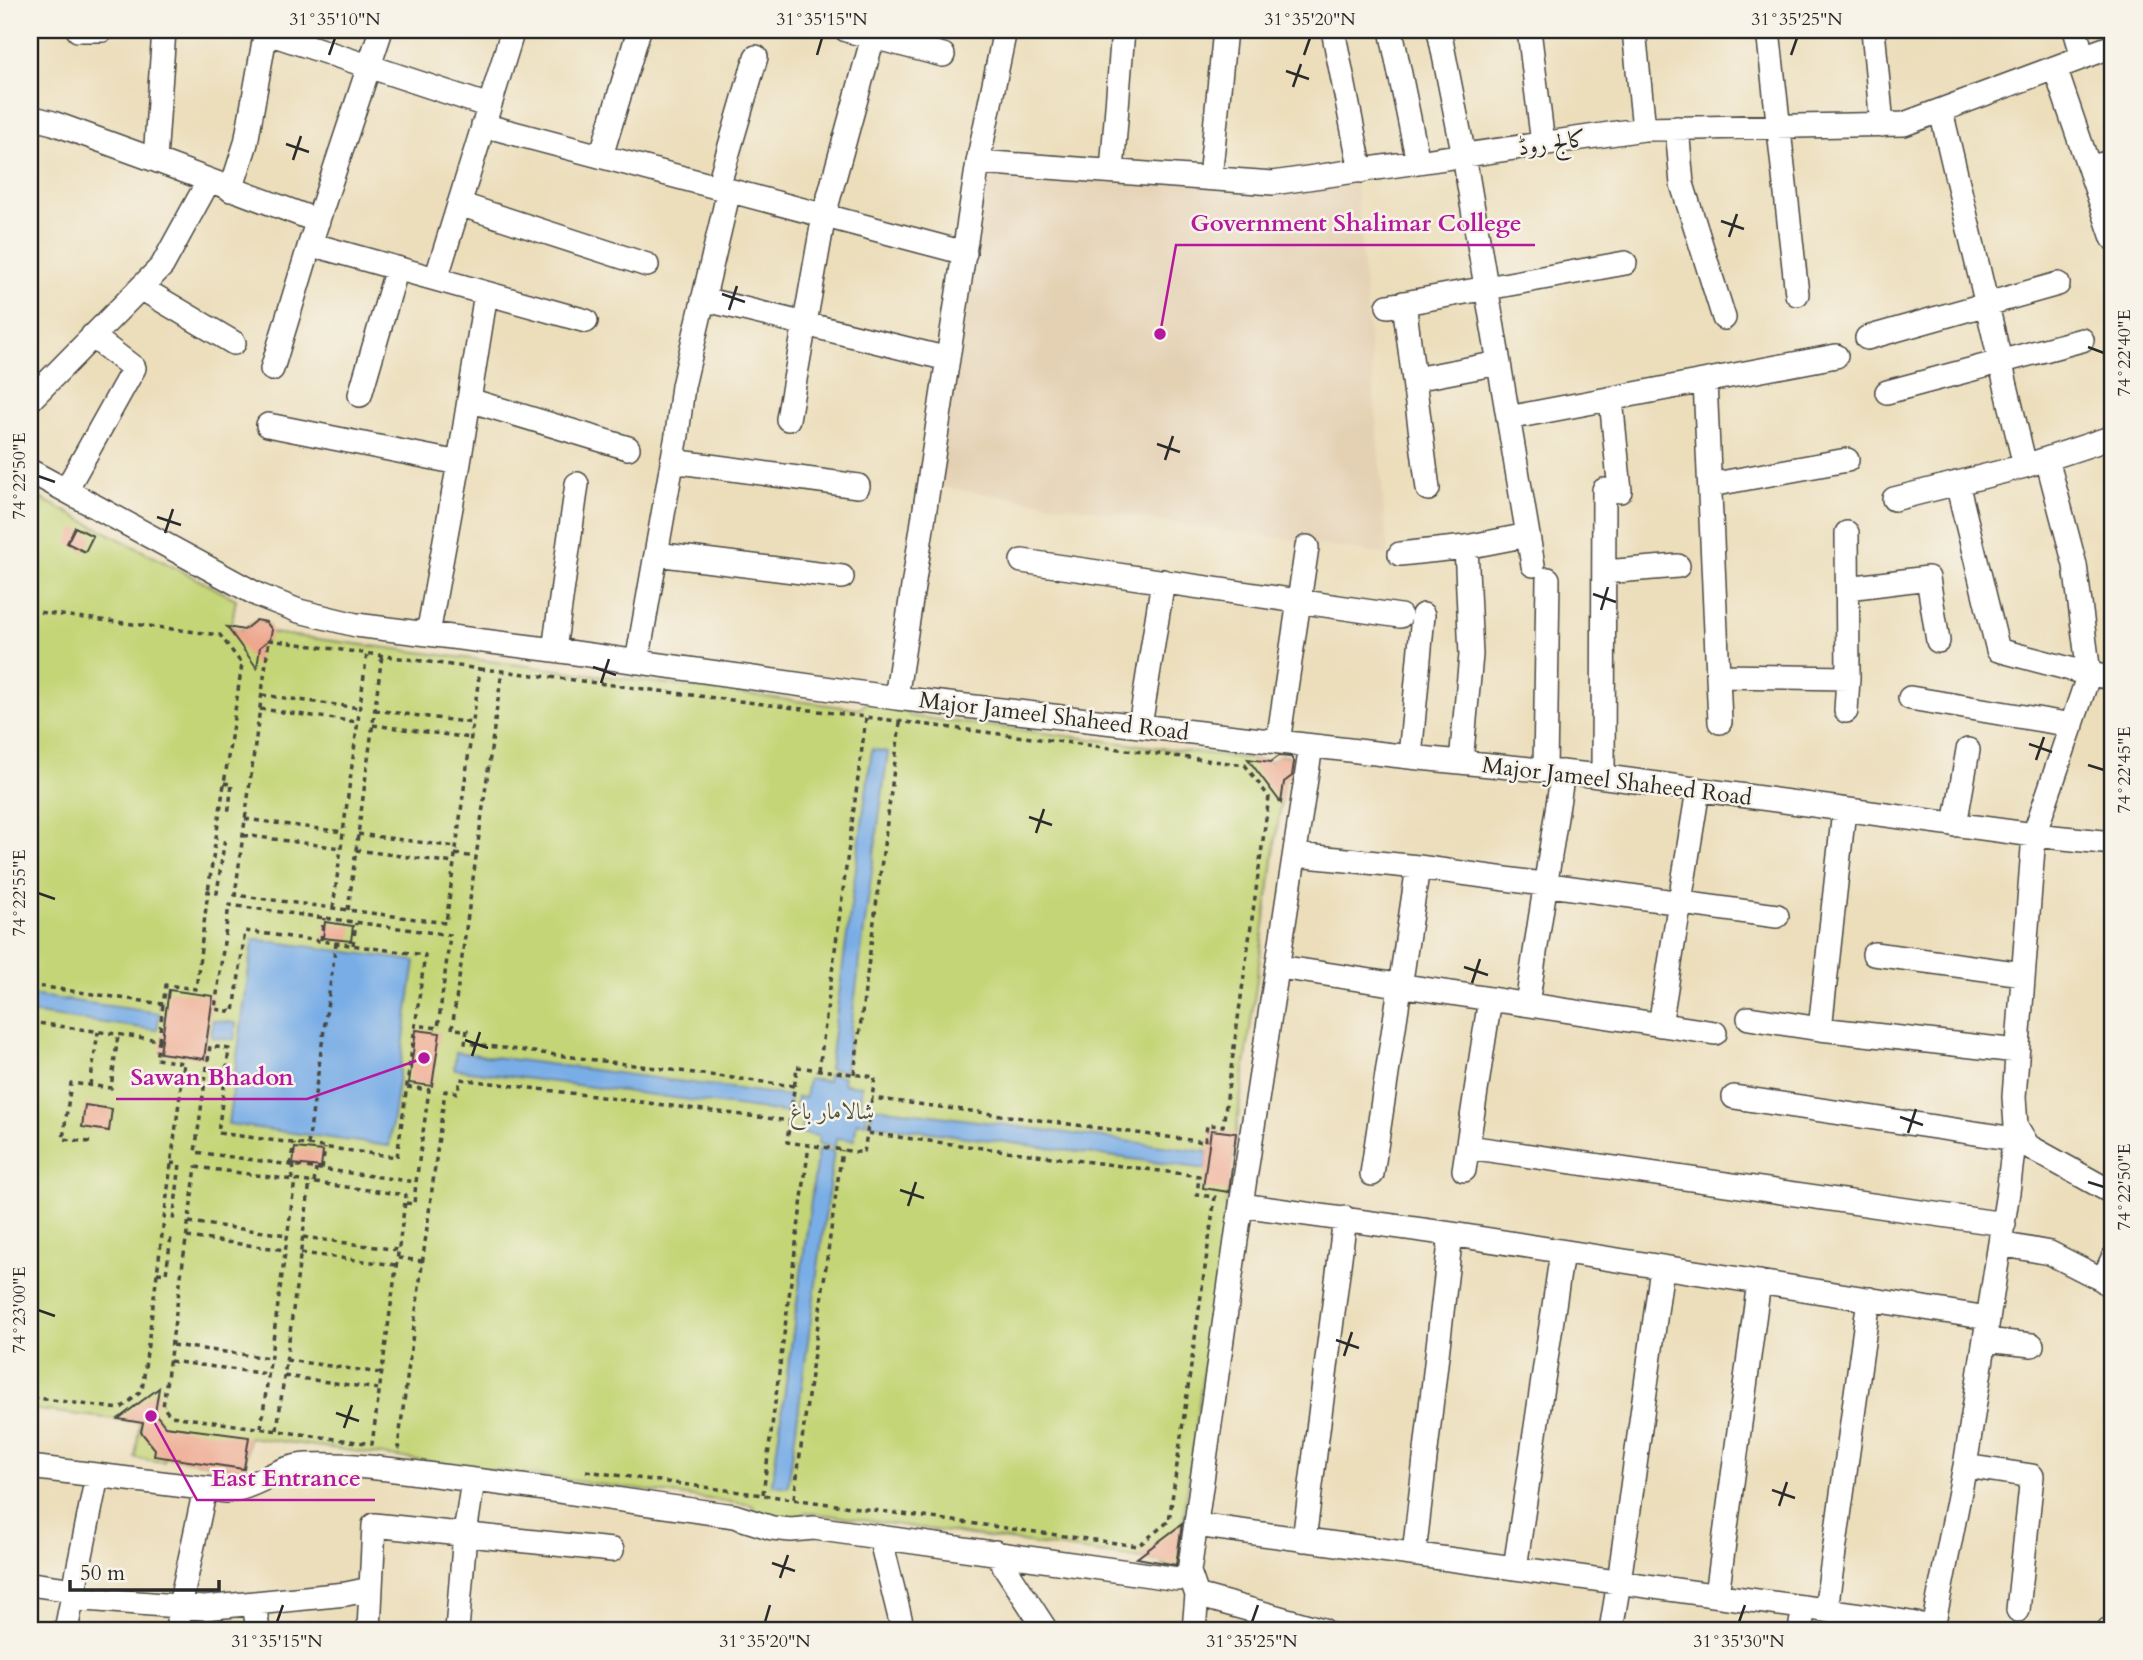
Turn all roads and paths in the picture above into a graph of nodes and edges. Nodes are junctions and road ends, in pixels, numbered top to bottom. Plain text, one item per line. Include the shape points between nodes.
1 (78, 30) edge
2 (102, 30) edge
3 (164, 30) edge
4 (381, 30) edge
5 (513, 30) edge
6 (639, 30) edge
7 (846, 30) edge
8 (1005, 30) edge
9 (1123, 30) edge
10 (1225, 30) edge
11 (1333, 30) edge
12 (1391, 30) edge
13 (1439, 30) edge
14 (1530, 30) edge
15 (1634, 30) edge
16 (1768, 30) edge
17 (1872, 30) edge
18 (2075, 30) edge
19 (265, 31) edge
20 (873, 37) junction
21 (2113, 46) edge
22 (943, 55) dead end
23 (756, 57) dead end
24 (2083, 57) junction
25 (369, 67) junction
26 (2055, 68) junction
27 (1941, 111) junction
28 (486, 116) junction
29 (30, 117) edge
30 (1779, 125) junction
31 (1882, 125) junction
32 (1676, 128) junction
33 (1644, 129) junction
34 (1543, 144) junction
35 (601, 156) junction
36 (1464, 156) junction
37 (155, 160) junction
38 (978, 162) junction
39 (1419, 162) junction
40 (2113, 162) edge
41 (2089, 167) junction
42 (1112, 171) junction
43 (1361, 171) junction
44 (1210, 178) junction
45 (208, 182) junction
46 (723, 189) junction
47 (231, 190) junction
48 (460, 204) junction
49 (824, 215) junction
50 (318, 222) junction
51 (2113, 238) edge
52 (310, 244) junction
53 (965, 253) junction
54 (1625, 263) dead end
55 (647, 265) dead end
56 (397, 268) junction
57 (436, 279) junction
58 (2058, 284) dead end
59 (141, 288) junction
60 (1486, 288) junction
61 (486, 293) junction
62 (1797, 294) dead end
63 (703, 299) junction
64 (1986, 304) junction
65 (1724, 318) dead end
66 (586, 321) dead end
67 (805, 324) junction
68 (92, 336) junction
69 (1867, 338) dead end
70 (2082, 340) dead end
71 (234, 343) dead end
72 (1836, 356) dead end
73 (948, 359) junction
74 (2000, 360) junction
75 (1499, 363) junction
76 (272, 369) dead end
77 (1415, 379) junction
78 (1705, 381) junction
79 (1887, 392) dead end
80 (360, 396) dead end
81 (1611, 399) junction
82 (30, 400) edge
83 (469, 400) junction
84 (1508, 418) junction
85 (788, 419) dead end
86 (268, 425) dead end
87 (2113, 437) edge
88 (628, 448) dead end
89 (2047, 459) junction
90 (1847, 460) dead end
91 (672, 461) junction
92 (459, 463) junction
93 (2025, 466) junction
94 (30, 471) edge
95 (1957, 483) junction
96 (577, 484) dead end
97 (1710, 485) junction
98 (858, 486) dead end
99 (1428, 489) dead end
100 (66, 490) junction
101 (1894, 499) dead end
102 (1847, 533) dead end
103 (1528, 535) junction
104 (1307, 547) dead end
105 (1466, 547) junction
106 (656, 554) junction
107 (1400, 554) dead end
108 (1022, 561) dead end
109 (1678, 566) dead end
110 (1604, 572) junction
111 (842, 577) dead end
112 (1163, 581) junction
113 (1847, 589) junction
114 (1299, 601) junction
115 (30, 611) edge
116 (428, 635) junction
117 (1938, 641) dead end
118 (554, 650) junction
119 (367, 653) junction
120 (382, 655) junction
121 (636, 662) junction
122 (480, 668) junction
123 (502, 671) junction
124 (2089, 674) junction
125 (1718, 676) junction
126 (1848, 678) junction
127 (2113, 678) edge
128 (262, 695) junction
129 (896, 698) junction
130 (1910, 698) dead end
131 (360, 708) junction
132 (260, 709) junction
133 (375, 710) junction
134 (1846, 711) dead end
135 (866, 718) junction
136 (358, 722) junction
137 (900, 722) junction
138 (1720, 722) dead end
139 (473, 723) junction
140 (2072, 724) junction
141 (373, 725) junction
142 (1140, 726) junction
143 (471, 738) junction
144 (1278, 742) junction
145 (1311, 746) junction
146 (1968, 750) dead end
147 (1409, 757) junction
148 (1461, 762) junction
149 (1554, 771) junction
150 (1603, 777) junction
151 (224, 783) junction
152 (1698, 790) junction
153 (1844, 810) junction
154 (228, 815) dead end
155 (245, 819) junction
156 (1955, 825) junction
157 (236, 828) dead end
158 (244, 829) junction
159 (343, 832) junction
160 (358, 834) junction
161 (243, 835) junction
162 (2034, 835) junction
163 (225, 837) dead end
164 (2113, 843) edge
165 (456, 847) junction
166 (341, 848) junction
167 (356, 850) junction
168 (455, 854) junction
169 (1296, 855) junction
170 (476, 857) junction
171 (454, 863) junction
172 (1418, 867) junction
173 (1545, 884) junction
174 (208, 891) junction
175 (1680, 902) junction
176 (331, 907) junction
177 (350, 910) junction
178 (1777, 916) dead end
179 (326, 918) junction
180 (350, 921) junction
181 (356, 922) junction
182 (321, 941) junction
183 (336, 943) junction
184 (353, 945) junction
185 (1874, 954) dead end
186 (1279, 967) junction
187 (2024, 974) junction
188 (30, 985) edge
189 (1401, 985) junction
190 (1490, 999) junction
191 (163, 1004) junction
192 (1527, 1004) junction
193 (1749, 1018) dead end
194 (30, 1022) edge
195 (1660, 1024) junction
196 (415, 1025) junction
197 (1820, 1029) junction
198 (98, 1032) junction
199 (1715, 1033) dead end
200 (118, 1034) junction
201 (159, 1040) junction
202 (2017, 1051) junction
203 (819, 1070) junction
204 (854, 1074) junction
205 (90, 1086) junction
206 (794, 1086) junction
207 (407, 1087) junction
208 (1734, 1097) dead end
209 (872, 1098) junction
210 (790, 1121) junction
211 (2015, 1132) junction
212 (867, 1133) junction
213 (90, 1142) dead end
214 (293, 1143) junction
215 (308, 1146) junction
216 (809, 1146) junction
217 (1468, 1147) junction
218 (325, 1148) junction
219 (842, 1150) junction
220 (171, 1163) junction
221 (292, 1165) junction
222 (316, 1169) junction
223 (322, 1170) junction
224 (1464, 1170) dead end
225 (1373, 1174) dead end
226 (294, 1180) junction
227 (312, 1182) junction
228 (416, 1182) junction
229 (2113, 1193) edge
230 (405, 1203) junction
231 (1241, 1205) junction
232 (1345, 1219) junction
233 (173, 1222) dead end
234 (189, 1222) junction
235 (181, 1230) dead end
236 (187, 1230) junction
237 (1451, 1234) junction
238 (2002, 1234) junction
239 (288, 1236) junction
240 (171, 1237) dead end
241 (187, 1237) junction
242 (303, 1237) junction
243 (286, 1250) junction
244 (399, 1250) junction
245 (1562, 1252) junction
246 (301, 1253) junction
247 (398, 1258) junction
248 (2113, 1258) edge
249 (423, 1261) junction
250 (397, 1265) junction
251 (1662, 1268) junction
252 (157, 1273) junction
253 (1759, 1283) junction
254 (2108, 1284) edge
255 (1869, 1299) junction
256 (1987, 1329) junction
257 (172, 1345) junction
258 (2032, 1345) dead end
259 (271, 1359) junction
260 (286, 1360) junction
261 (170, 1361) junction
262 (269, 1374) junction
263 (382, 1374) junction
264 (284, 1376) junction
265 (380, 1389) junction
266 (30, 1397) edge
267 (261, 1429) junction
268 (276, 1430) junction
269 (412, 1449) dead end
270 (1965, 1466) junction
271 (30, 1467) edge
272 (574, 1470) dead end
273 (97, 1476) junction
274 (473, 1480) junction
275 (205, 1489) junction
276 (763, 1494) junction
277 (794, 1498) junction
278 (1195, 1525) junction
279 (465, 1534) junction
280 (880, 1537) junction
281 (1304, 1539) junction
282 (612, 1550) dead end
283 (995, 1552) junction
284 (1414, 1554) junction
285 (1515, 1568) junction
286 (1189, 1572) junction
287 (1619, 1582) junction
288 (30, 1584) edge
289 (370, 1589) junction
290 (73, 1594) junction
291 (1196, 1595) junction
292 (1717, 1595) junction
293 (254, 1603) junction
294 (180, 1605) junction
295 (1815, 1609) junction
296 (2018, 1610) dead end
297 (1933, 1629) edge
298 (66, 1630) edge
299 (177, 1630) edge
300 (258, 1630) edge
301 (369, 1630) edge
302 (457, 1630) edge
303 (903, 1630) edge
304 (1046, 1630) edge
305 (1194, 1630) edge
306 (1324, 1630) edge
307 (1611, 1630) edge
308 (1800, 1630) edge

1 - 2 street
3 - 37 street
4 - 25 street
5 - 28 street
6 - 35 street
7 - 20 street
8 - 38 street
9 - 42 street
10 - 44 street
11 - 43 street
12 - 39 street
13 - 36 street
14 - 34 street
15 - 33 street
16 - 30 street
17 - 31 street
18 - 24 street
19 - 25 street
19 - 47 street via 246,143
20 - 22 street
20 - 49 street
21 - 24 street, کالج روڈ
23 - 46 street
24 - 26 street, کالج روڈ
25 - 28 street
25 - 50 street
26 - 27 street, کالج روڈ
26 - 41 street
27 - 31 street, کالج روڈ via 1904,124
27 - 64 street
28 - 35 street
28 - 48 street
29 - 37 street
30 - 31 street, کالج روڈ
30 - 32 street, کالج روڈ
30 - 62 street
32 - 33 street, کالج روڈ
32 - 65 street via 1682,184
33 - 34 street, کالج روڈ
34 - 36 street, کالج روڈ
35 - 46 street
36 - 39 street, کالج روڈ
36 - 60 street
37 - 45 street
38 - 42 street, کالج روڈ
38 - 53 street
39 - 43 street, کالج روڈ
40 - 41 street
41 - 51 street
42 - 44 street, کالج روڈ
43 - 44 street, کالج روڈ via 1273,183
45 - 47 street
45 - 59 street via 162,266
46 - 49 street
46 - 63 street
47 - 50 street
48 - 55 street
48 - 57 street
49 - 53 street
49 - 67 street
50 - 52 street
52 - 56 street
52 - 76 street
53 - 73 street
54 - 60 street
56 - 57 street
56 - 80 street
57 - 61 street
58 - 64 street
59 - 68 street
59 - 71 street
60 - 75 street
60 - 77 street via 1396,304
61 - 66 street
61 - 83 street
63 - 67 street
63 - 91 street
64 - 69 street
64 - 74 street
67 - 73 street
67 - 85 street
68 - 82 street
68 - 100 street via 134,368
70 - 74 street
72 - 78 street
73 - 129 street
74 - 79 street
74 - 93 street
75 - 77 street
75 - 84 street
77 - 99 street
78 - 81 street
78 - 97 street
81 - 84 street
81 - 110 street via 1612,490
83 - 88 street
83 - 92 street
84 - 103 street
86 - 92 street
87 - 89 street
89 - 93 street
89 - 124 street via 2075,565
90 - 97 street
91 - 98 street
91 - 106 street
92 - 116 street
93 - 95 street
94 - 100 street, Major Jameel Shaheed Road
95 - 101 street
95 - 124 street via 1998,650
96 - 118 street
97 - 125 street
100 - 116 street, Major Jameel Shaheed Road via 258,596 356,625
102 - 113 street
103 - 105 street
103 - 149 street via 1540,572
104 - 114 street
105 - 107 street
105 - 148 street via 1471,655
106 - 111 street
106 - 121 street
108 - 112 street
109 - 110 street
110 - 150 street
112 - 114 street
112 - 142 street
113 - 117 street via 1928,578
113 - 126 street
114 - 144 street
114 - 147 street via 1411,615
115 - 151 path via 220,635 242,664
116 - 118 street, Major Jameel Shaheed Road
118 - 121 street, Major Jameel Shaheed Road
119 - 120 path
119 - 128 path via 269,640
119 - 131 path
120 - 122 path
120 - 133 path
121 - 129 street, Major Jameel Shaheed Road
122 - 123 path
122 - 139 path
123 - 135 path
123 - 170 path
124 - 127 street
124 - 140 street
125 - 126 street
125 - 138 street
126 - 134 street
128 - 131 path
128 - 132 path
129 - 142 street, Major Jameel Shaheed Road
130 - 140 street
131 - 136 path
132 - 136 path
132 - 155 path
133 - 139 path
133 - 141 path
135 - 137 path
135 - 203 path
136 - 159 path
137 - 204 path
137 - 209 path via 1245,765 1269,797 1223,1126 1207,1125 1205,1142
139 - 143 path
140 - 162 street
141 - 143 path
141 - 160 path
142 - 144 street, Major Jameel Shaheed Road
143 - 165 path
144 - 145 street, Major Jameel Shaheed Road
145 - 147 street, Major Jameel Shaheed Road
145 - 169 street
146 - 156 street
147 - 148 street, Major Jameel Shaheed Road
148 - 149 street, Major Jameel Shaheed Road
149 - 150 street, Major Jameel Shaheed Road
149 - 173 street
150 - 152 street, Major Jameel Shaheed Road
151 - 154 path via 232,784
151 - 174 path
152 - 153 street, Major Jameel Shaheed Road
152 - 175 street
153 - 156 street, Major Jameel Shaheed Road
153 - 197 street
155 - 158 path
155 - 159 path
156 - 162 street, Major Jameel Shaheed Road
157 - 158 path
158 - 161 path
159 - 166 path
160 - 165 path
160 - 167 path
161 - 166 path
161 - 176 path via 235,895
162 - 164 street, Major Jameel Shaheed Road
162 - 187 street
163 - 174 path via 218,892
165 - 168 path
166 - 176 path
167 - 171 path
167 - 177 path
168 - 170 path
168 - 171 path
169 - 172 street
169 - 186 street
170 - 206 path via 452,1029 467,1030 465,1043
171 - 177 path via 446,923
172 - 173 street
172 - 189 street
173 - 175 street
173 - 192 street
174 - 191 path via 196,989 166,985
175 - 178 street
175 - 195 street
176 - 177 path
176 - 179 path
177 - 180 path
179 - 180 path
179 - 182 path
179 - 182 path via 229,905 215,1009 234,1012 245,931
180 - 181 path
181 - 184 path
181 - 196 path via 450,935 438,1028
182 - 183 path
183 - 184 path
183 - 215 path
184 - 196 path via 425,955
185 - 187 street
186 - 189 street
186 - 231 street
187 - 202 street
188 - 191 path
189 - 190 street
189 - 225 street
190 - 192 street
190 - 217 street
191 - 201 path
192 - 195 street
193 - 197 street
194 - 198 path
195 - 199 street
196 - 207 path
197 - 202 street
198 - 200 path
198 - 205 path
200 - 201 path
200 - 205 path via 111,1088
201 - 220 path via 156,1059 184,1063
202 - 211 street
203 - 204 path
203 - 206 path via 797,1067
204 - 209 path via 875,1077
205 - 213 path via 71,1083 63,1139
206 - 210 path
207 - 218 path via 397,1157
207 - 228 path via 429,1090
208 - 211 street
209 - 212 path
210 - 216 path via 787,1142
210 - 249 path via 460,1079 458,1093 445,1091
211 - 229 street via 2028,1146
211 - 238 street
212 - 219 path via 864,1153
212 - 277 path via 1199,1176 1197,1195 1214,1197 1169,1521 1139,1546
214 - 215 path
214 - 221 path
214 - 221 path via 218,1133 229,1049 210,1046 195,1152
215 - 218 path
216 - 219 path
216 - 276 path
217 - 224 street
217 - 238 street
218 - 223 path
219 - 277 path
220 - 233 path via 180,1164
220 - 252 path
221 - 222 path
221 - 226 path
222 - 223 path
222 - 227 path
223 - 228 path
226 - 227 path
226 - 234 path via 196,1167
226 - 239 path
227 - 230 path via 406,1195
227 - 242 path
228 - 230 path via 414,1204
230 - 244 path
231 - 232 street
231 - 278 street
232 - 237 street
232 - 281 street
234 - 236 path
234 - 239 path
235 - 236 path
236 - 241 path
237 - 245 street
237 - 284 street
238 - 254 street
238 - 256 street
239 - 243 path
240 - 252 path via 166,1274
241 - 243 path
241 - 257 path
242 - 244 path
242 - 246 path
243 - 259 path
244 - 247 path
245 - 251 street
245 - 285 street
246 - 250 path
246 - 260 path
247 - 249 path
247 - 250 path
248 - 254 street
249 - 269 path via 398,1447
250 - 263 path
251 - 253 street
251 - 287 street
252 - 266 path via 142,1391 120,1409
253 - 255 street
253 - 292 street
255 - 256 street
255 - 295 street
256 - 258 street
256 - 270 street
257 - 259 path
257 - 261 path
259 - 262 path
260 - 263 path
260 - 264 path
261 - 262 path
261 - 267 path via 163,1407 171,1416
262 - 267 path
263 - 265 path
264 - 265 path
264 - 268 path
265 - 268 path via 372,1444
267 - 268 path
270 - 296 street via 2032,1476
270 - 297 street
271 - 273 street
272 - 276 path
273 - 275 street
273 - 290 street
274 - 275 street via 306,1465 240,1490
274 - 279 street
274 - 280 street via 734,1516 772,1528
275 - 294 street
276 - 277 path
278 - 281 street
278 - 286 street
279 - 282 street
279 - 289 street via 374,1525
279 - 302 street
280 - 283 street
280 - 303 street
281 - 284 street
283 - 286 street via 1178,1579
283 - 304 street
284 - 285 street
285 - 287 street
286 - 291 street
287 - 292 street
287 - 307 street
288 - 290 street
289 - 293 street
289 - 301 street
290 - 294 street
290 - 298 street
291 - 305 street
291 - 306 street
292 - 295 street
293 - 294 street via 204,1608
293 - 300 street
294 - 299 street
295 - 297 street
295 - 308 street

